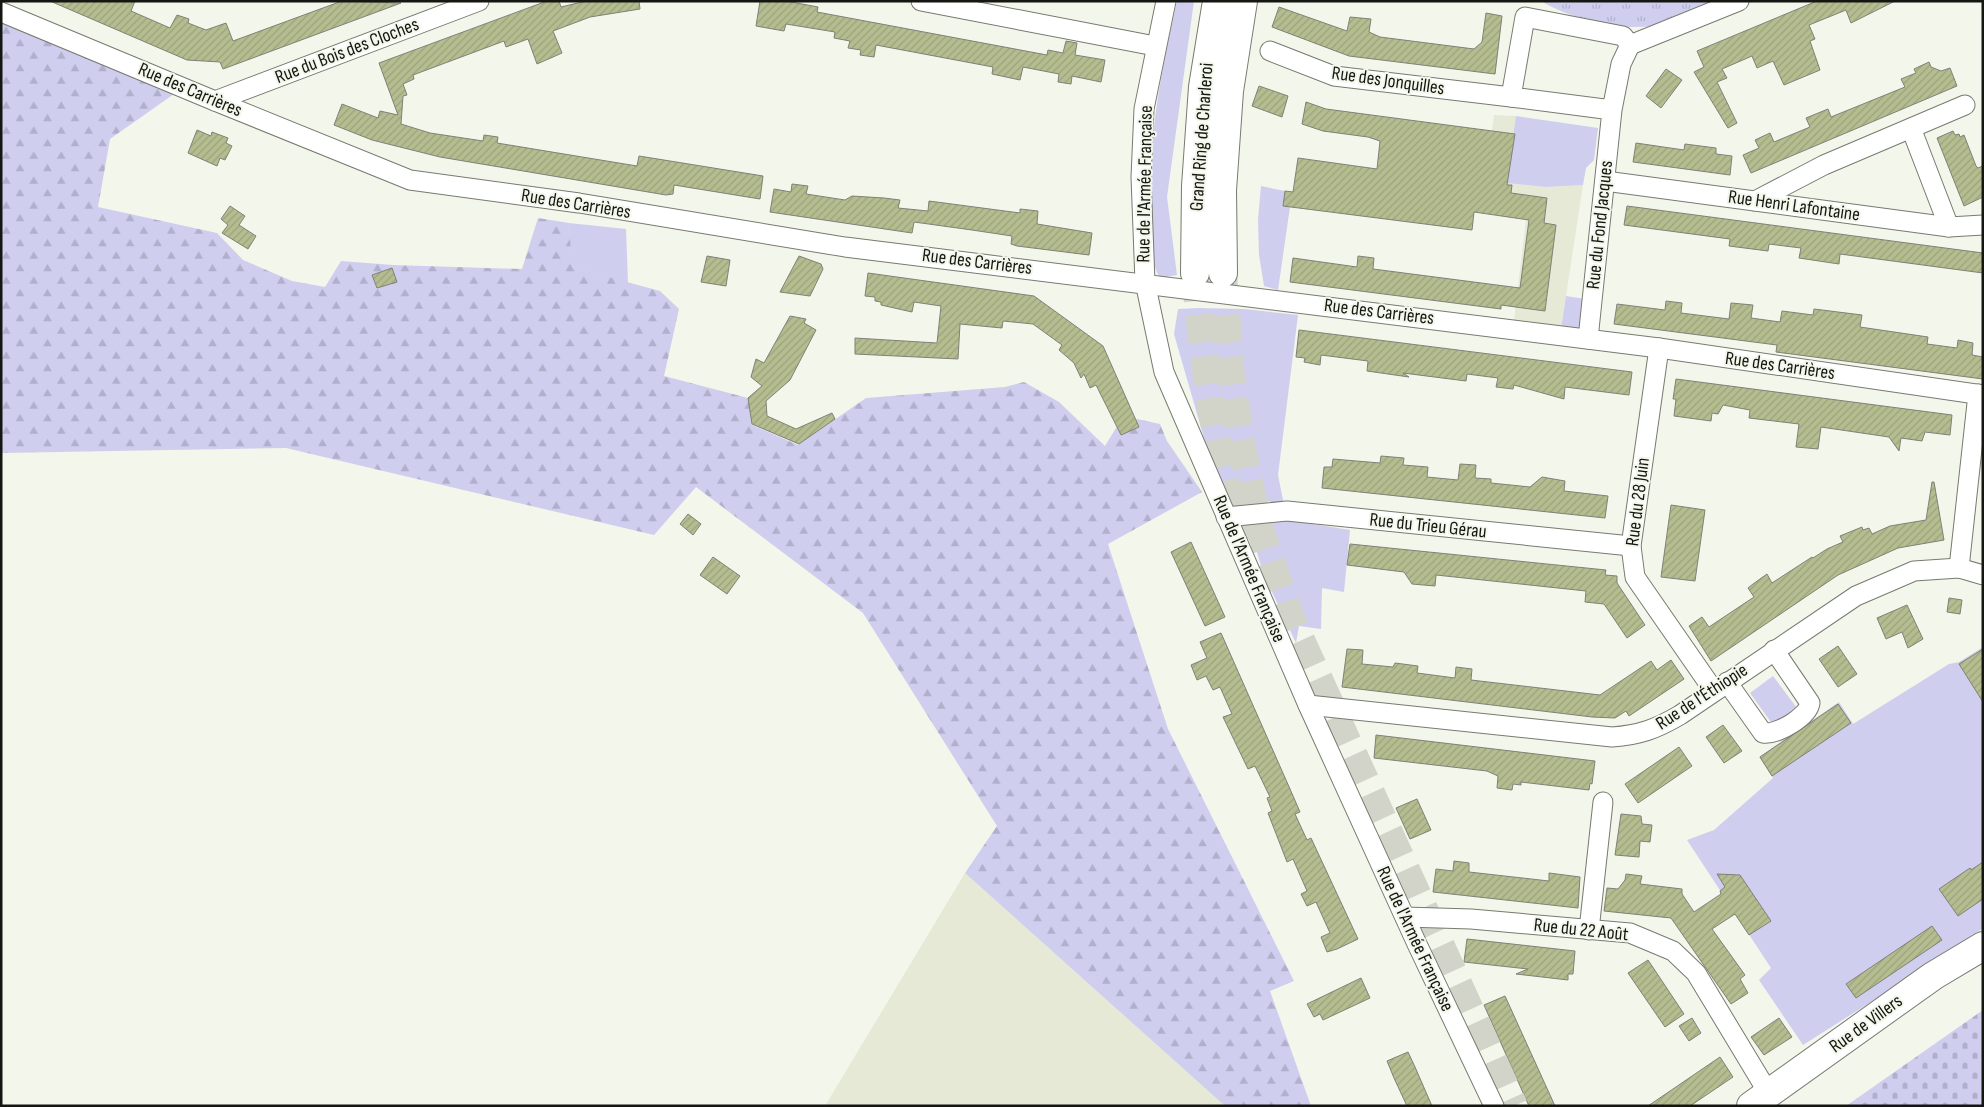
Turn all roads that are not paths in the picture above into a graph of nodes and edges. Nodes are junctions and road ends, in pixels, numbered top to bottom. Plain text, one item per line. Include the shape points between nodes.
1 (479, 1) edge
2 (921, 1) edge
3 (1166, 1) edge
4 (1217, 1) edge
5 (1243, 1) edge
6 (1739, 1) edge
7 (1527, 9) edge
8 (1, 12) edge
9 (1630, 45) junction
10 (1155, 46) junction
11 (1270, 51) dead end
12 (1511, 97) junction
13 (215, 102) junction
14 (1965, 105) dead end
15 (1612, 110) junction
16 (1911, 128) junction
17 (1605, 181) junction
18 (1755, 201) junction
19 (1983, 225) edge
20 (1949, 227) junction
21 (1195, 273) tunnel mouth
22 (1223, 273) tunnel mouth
23 (1145, 282) junction
24 (1588, 339) junction
25 (1659, 348) junction
26 (1980, 395) edge
27 (1226, 517) junction
28 (1631, 546) junction
29 (1959, 568) junction
30 (1983, 575) edge
31 (1774, 650) junction
32 (1720, 687) junction
33 (1308, 705) junction
34 (1602, 802) dead end
35 (1405, 917) junction
36 (1589, 930) junction
37 (1983, 946) edge
38 (1760, 1100) edge
39 (1494, 1106) edge

1 - 13 street, Rue du Bois des Cloches
2 - 10 street
3 - 10 street, Rue de l'Armée Française
4 - 21 main road, Grand Ring de Charleroi via 1203,87 1196,186
5 - 22 main road, Grand Ring de Charleroi via 1229,91 1222,190
6 - 9 street
7 - 9 street via 1623,36
7 - 12 street
8 - 13 street, Rue des Carrières
9 - 15 street, Rue du Fond Jacques via 1621,64
10 - 23 street, Rue de l'Armée Française via 1144,109 1142,146
11 - 12 street, Rue des Jonquilles via 1334,76
12 - 15 street, Rue des Jonquilles
13 - 23 street, Rue des Carrières via 410,180 579,203 845,246
14 - 16 street
15 - 17 street, Rue du Fond Jacques
16 - 18 street via 1824,165
16 - 20 street
17 - 18 street, Rue Henri Lafontaine
17 - 24 street, Rue du Fond Jacques
18 - 20 street, Rue Henri Lafontaine
19 - 20 street, Rue Henri Lafontaine
23 - 24 street, Rue des Carrières
23 - 27 street, Rue de l'Armée Française via 1164,372
24 - 25 street, Rue des Carrières
25 - 26 street, Rue des Carrières
25 - 28 street, Rue du 28 Juin
26 - 29 street
27 - 28 street, Rue du Trieu Gérau via 1287,511
27 - 33 street, Rue de l'Armée Française
28 - 32 street, Rue du 28 Juin via 1636,577
29 - 30 street, Rue de l'Éthiopie
29 - 31 street, Rue de l'Éthiopie via 1914,571 1856,596
31 - 32 street, Rue de l'Éthiopie
31 - 32 street, Rue du 28 Juin via 1810,703 1802,715 1773,732 1763,733
32 - 33 street, Rue de l'Éthiopie via 1659,727 1636,735 1612,737
33 - 35 street, Rue de l'Armée Française
34 - 36 street
35 - 36 street, Rue du 22 Août via 1471,919
35 - 39 street, Rue de l'Armée Française
36 - 38 street, Rue du 22 Août via 1630,933 1673,951 1696,973
37 - 38 main road, Rue de Villers via 1933,976

